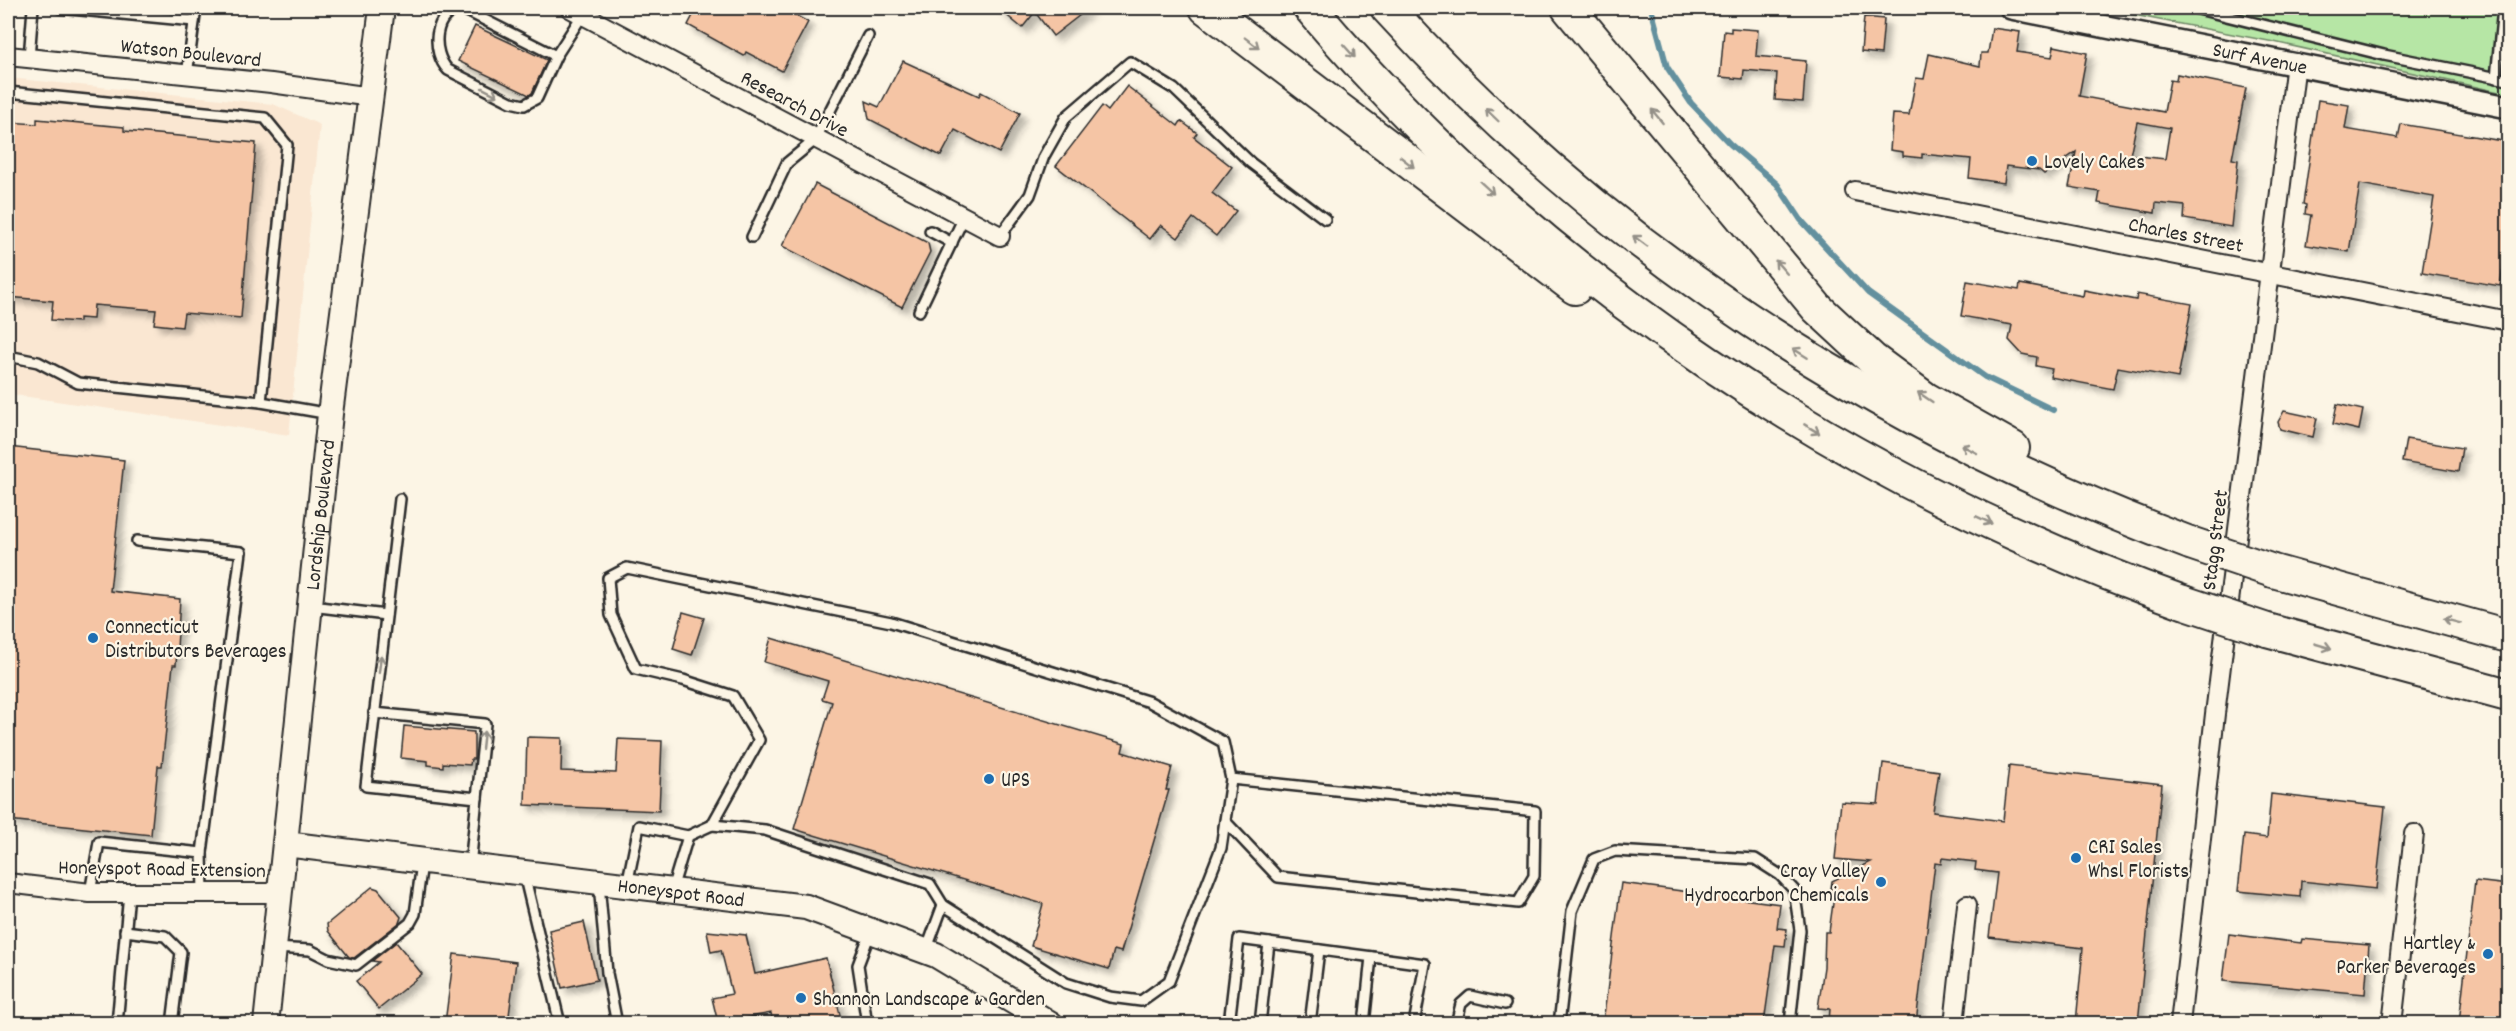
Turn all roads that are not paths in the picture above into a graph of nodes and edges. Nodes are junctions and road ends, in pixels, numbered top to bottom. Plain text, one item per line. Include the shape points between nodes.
1 (33, 8) edge
2 (60, 8) edge
3 (196, 8) edge
4 (382, 8) edge
5 (1206, 8) edge
6 (1310, 8) edge
7 (1387, 8) edge
8 (1568, 8) edge
9 (1583, 8) edge
10 (2011, 8) edge
11 (2194, 8) edge
12 (2503, 8) edge
13 (577, 11) edge
14 (194, 21) junction
15 (868, 36) dead end
16 (1593, 37) junction
17 (8, 56) edge
18 (556, 56) junction
19 (29, 58) junction
20 (2296, 63) junction
21 (187, 75) junction
22 (2496, 78) junction
23 (2508, 80) edge
24 (8, 92) edge
25 (371, 97) junction
26 (2508, 108) edge
27 (815, 140) junction
28 (1855, 191) dead end
29 (964, 217) junction
30 (1325, 219) dead end
31 (930, 231) dead end
32 (1000, 236) joint
33 (752, 237) dead end
34 (952, 243) junction
35 (2269, 274) junction
36 (919, 311) dead end
37 (2508, 321) edge
38 (8, 356) edge
39 (261, 402) junction
40 (1773, 405) junction
41 (330, 414) junction
42 (400, 499) dead end
43 (2184, 540) junction
44 (137, 541) dead end
45 (310, 606) junction
46 (386, 615) junction
47 (2508, 636) edge
48 (2508, 695) edge
49 (374, 713) junction
50 (1231, 779) junction
51 (477, 798) junction
52 (1225, 821) junction
53 (712, 825) junction
54 (2414, 834) dead end
55 (688, 836) junction
56 (285, 844) junction
57 (202, 853) junction
58 (423, 861) junction
59 (470, 866) junction
60 (524, 873) junction
61 (599, 882) junction
62 (8, 883) edge
63 (627, 885) junction
64 (672, 891) junction
65 (203, 892) junction
66 (90, 893) junction
67 (129, 893) junction
68 (280, 893) junction
69 (943, 905) junction
70 (1967, 905) dead end
71 (125, 931) junction
72 (871, 931) junction
73 (1269, 943) junction
74 (274, 948) junction
75 (1319, 950) junction
76 (926, 951) junction
77 (1371, 957) junction
78 (1504, 1004) dead end
79 (117, 1023) edge
80 (172, 1023) edge
81 (266, 1023) edge
82 (560, 1023) edge
83 (617, 1023) edge
84 (867, 1023) edge
85 (1051, 1023) edge
86 (1229, 1023) edge
87 (1260, 1023) edge
88 (1310, 1023) edge
89 (1364, 1023) edge
90 (1414, 1023) edge
91 (1456, 1023) edge
92 (1559, 1023) edge
93 (1790, 1023) edge
94 (1954, 1023) edge
95 (2180, 1023) edge
96 (2392, 1023) edge

1 - 19 lane
2 - 14 lane
3 - 14 lane
4 - 25 main road, Lordship Boulevard
5 -> 40 highway via 1546,269 1600,305
6 -> 40 highway via 1407,112 1523,221 1663,331
43 -> 7 highway via 2111,513 1981,455 1855,387 1734,310 1563,180 1459,83
8 - 16 highway
9 - 16 highway
10 - 20 street, Surf Avenue
11 - 22 lane
12 - 22 lane
13 - 18 lane
13 - 27 street, Research Drive
14 - 21 lane
15 - 27 lane
43 -> 16 highway via 1926,399 1872,359 1802,292
17 - 19 street, Watson Boulevard
18 -> 18 lane via 463,9 446,14 441,20 436,50 440,62 448,70 511,102 524,105 537,98
19 - 21 street, Watson Boulevard
20 - 26 street, Surf Avenue
20 - 35 street, Stagg Street
21 - 25 street, Watson Boulevard via 271,82
22 - 23 lane
24 - 39 lane via 265,118 286,146
25 - 41 main road, Lordship Boulevard
27 - 29 street, Research Drive
27 - 33 lane via 787,163
28 - 35 street, Charles Street
29 - 32 street, Research Drive
29 - 34 lane
30 - 32 lane via 1251,163 1174,89 1130,62 1066,117 1044,156 1030,195
31 - 34 lane
34 - 36 lane
35 - 37 street, Charles Street
35 - 95 street, Stagg Street
38 - 39 lane via 38,362 78,382
39 - 41 lane
40 -> 48 highway, bridge via 1891,474 2077,561 2267,630
41 - 45 main road, Lordship Boulevard
42 - 46 lane
47 -> 43 highway, bridge via 2274,571
44 - 57 lane via 241,552
45 - 46 lane
45 - 56 main road, Lordship Boulevard
49 -> 46 lane
49 - 51 lane via 366,786
51 -> 49 lane via 485,724
50 - 52 lane
50 - 52 lane via 1535,811 1534,876 1518,903 1278,877
50 - 53 lane via 1223,742 1150,702 891,622 627,568 608,578 611,615 636,669 733,696 759,740
51 - 59 lane
52 - 69 lane via 1221,848 1169,981 1141,1001 1110,997 1065,983
53 - 55 lane
53 - 69 lane via 765,830 930,884
54 - 96 street
55 - 63 lane via 639,826
55 - 64 lane
56 - 58 main road, Honeyspot Road
56 - 68 main road, Lordship Boulevard
57 - 65 lane
57 - 66 lane via 99,842
58 - 59 main road, Honeyspot Road
58 - 74 lane via 415,914 410,923 356,965 310,950
59 - 60 main road, Honeyspot Road
60 - 61 main road, Honeyspot Road
60 - 82 lane
61 - 63 main road, Honeyspot Road
61 - 83 lane via 607,973
62 - 66 street, Honeyspot Road Extension
63 - 64 main road, Honeyspot Road
64 - 72 main road, Honeyspot Road via 806,907
65 - 67 street, Honeyspot Road Extension
65 - 68 street, Honeyspot Road Extension
66 - 67 street, Honeyspot Road Extension
67 - 71 lane
68 - 74 main road, Lordship Boulevard
69 - 76 lane
70 - 94 street
71 - 79 lane
71 - 80 lane via 165,936 180,952
72 - 76 main road, Honeyspot Road
72 - 84 lane via 858,965
73 - 75 lane
73 - 86 lane via 1239,939
73 - 87 lane
74 - 81 main road, Lordship Boulevard
75 - 77 lane
75 - 88 lane
76 - 85 main road, Honeyspot Road
77 - 89 lane
77 - 90 lane via 1425,964
78 - 91 lane via 1470,996 1461,1004
92 - 93 lane via 1572,911 1594,859 1615,851 1755,859 1780,875 1794,890 1800,930

